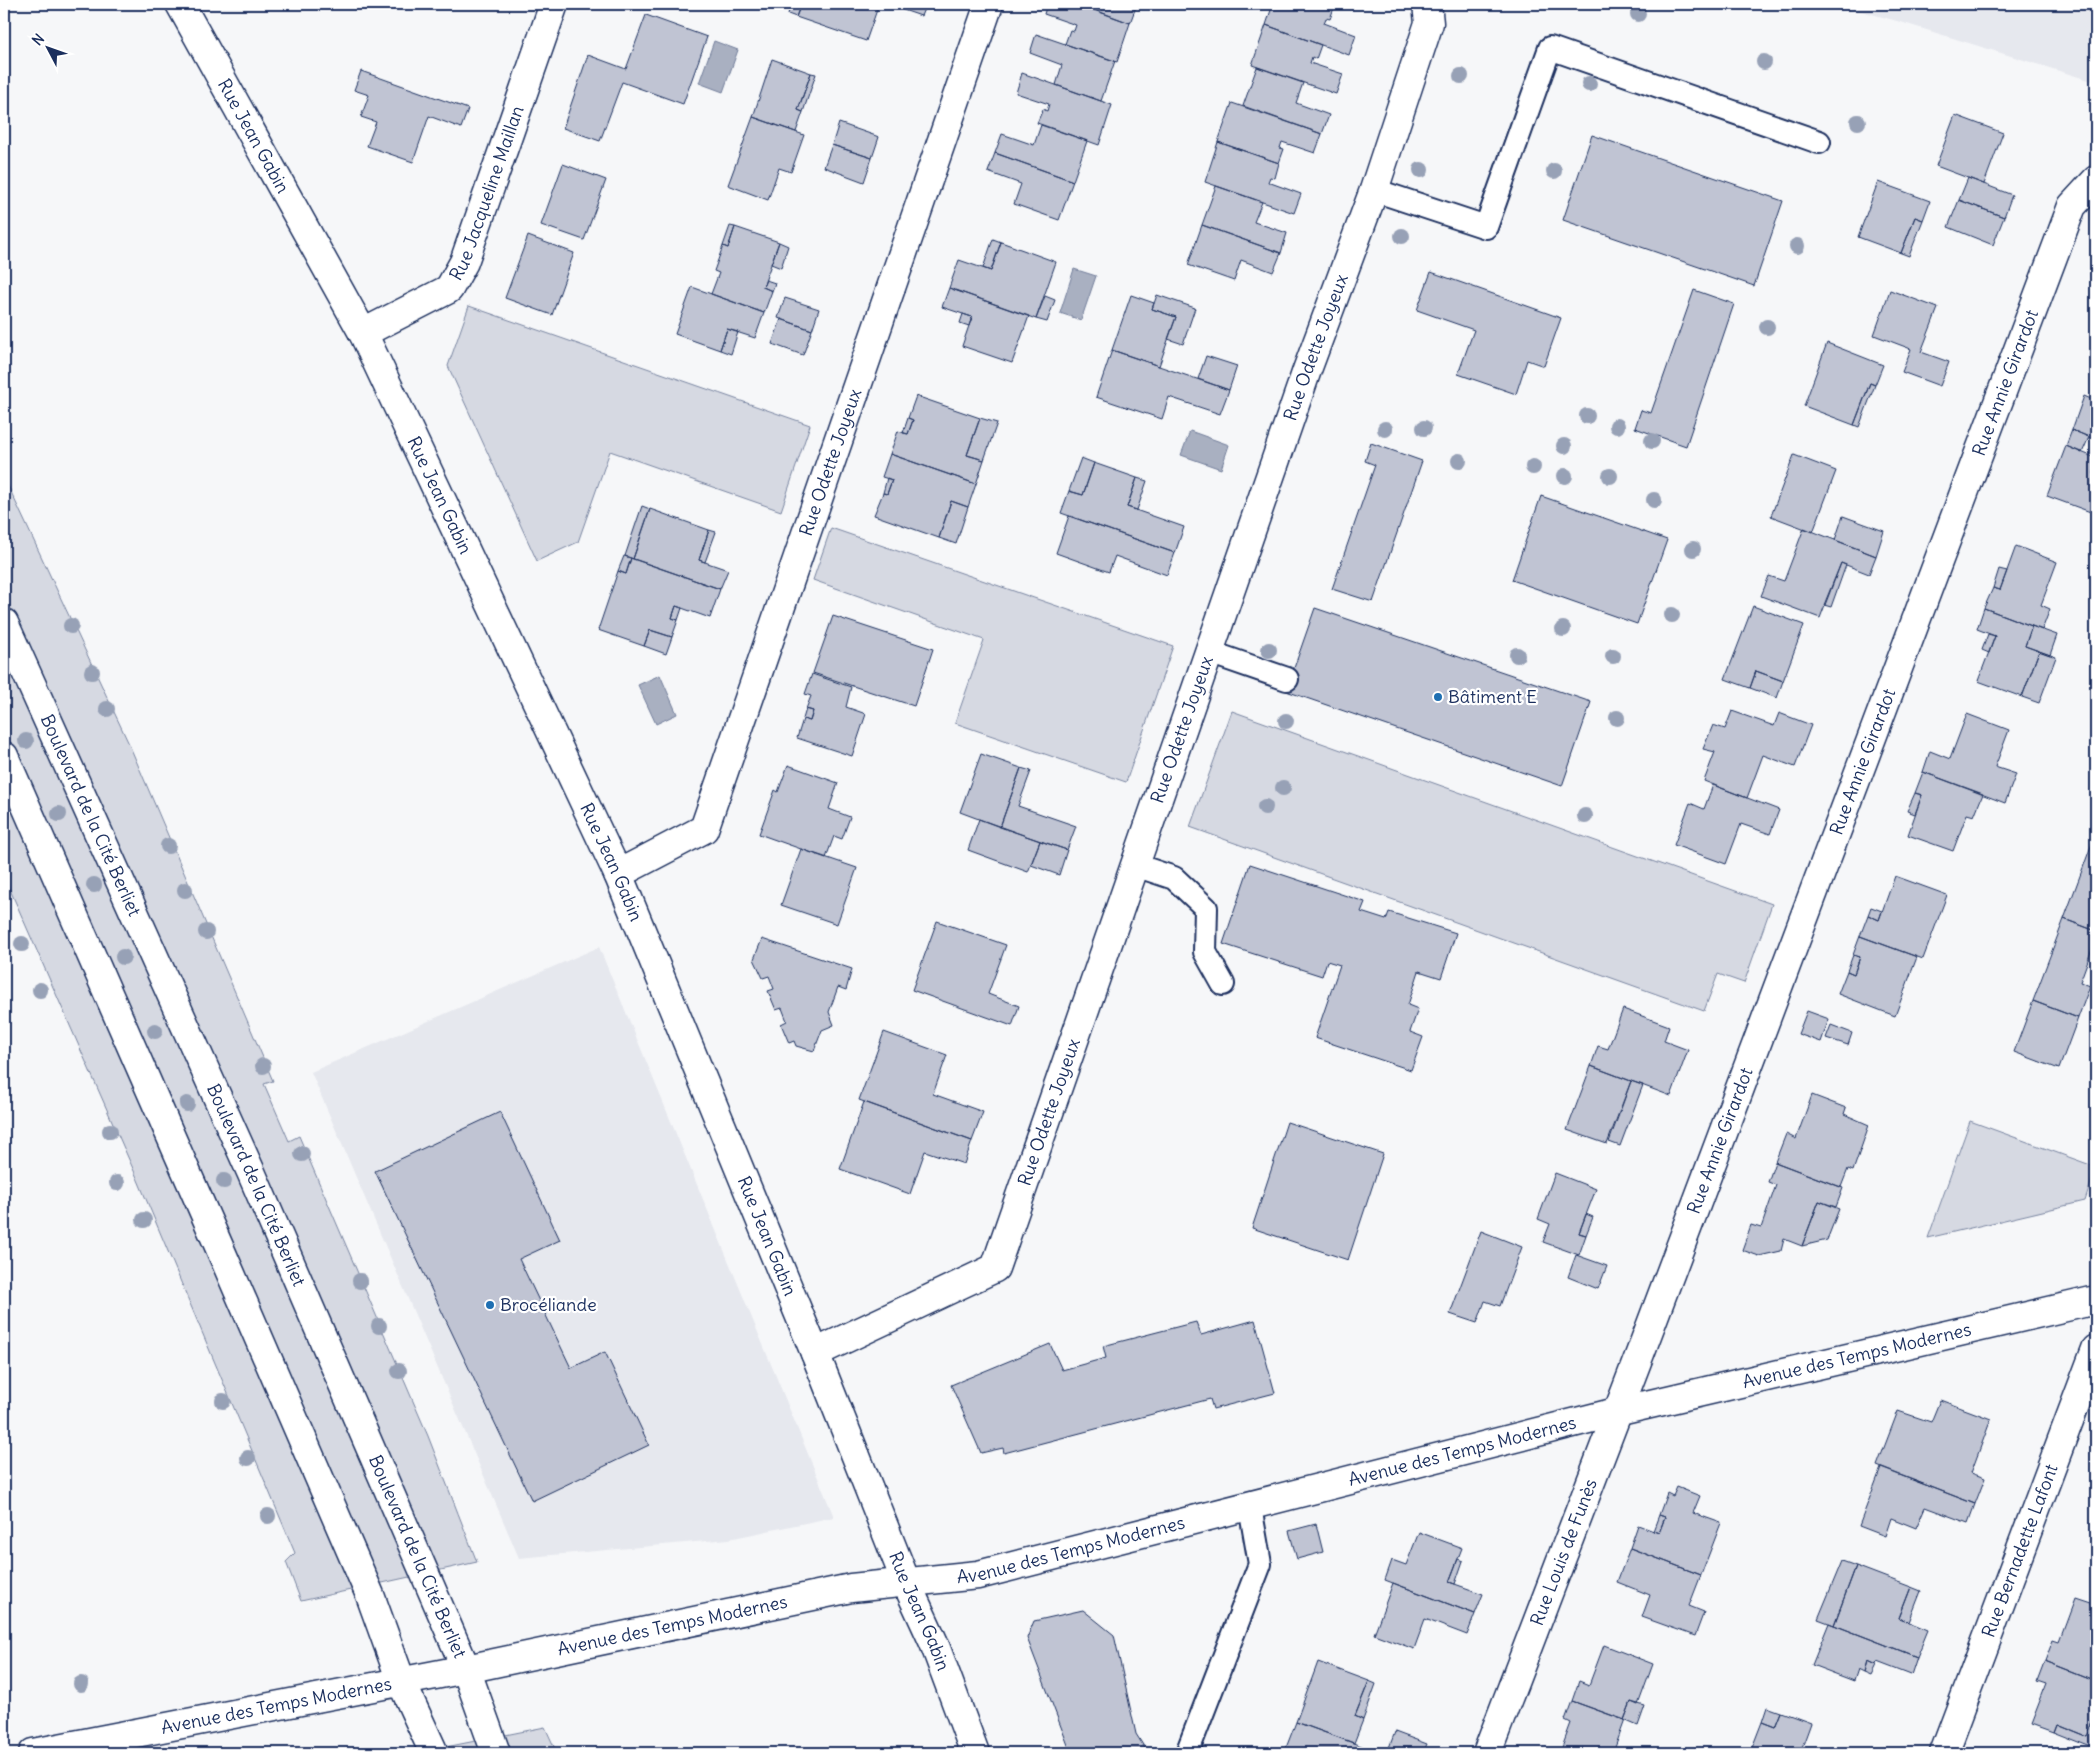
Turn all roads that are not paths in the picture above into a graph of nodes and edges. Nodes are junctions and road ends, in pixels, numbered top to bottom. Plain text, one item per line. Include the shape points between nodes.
1 (180, 4) edge
2 (554, 4) edge
3 (989, 4) edge
4 (1428, 4) edge
5 (1819, 142) dead end
6 (2096, 180) edge
7 (1374, 190) junction
8 (363, 333) junction
9 (4, 623) edge
10 (1209, 652) junction
11 (1287, 679) dead end
12 (4, 756) edge
13 (1135, 865) junction
14 (618, 874) junction
15 (1223, 984) dead end
16 (2096, 1300) edge
17 (2096, 1349) edge
18 (1641, 1351) joint
19 (815, 1353) junction
20 (1616, 1412) junction
21 (1250, 1507) junction
22 (906, 1582) junction
23 (466, 1668) junction
24 (401, 1681) junction
25 (33, 1753) edge
26 (434, 1753) edge
27 (496, 1753) edge
28 (975, 1753) edge
29 (1187, 1753) edge
30 (1487, 1753) edge
31 (1944, 1753) edge

1 - 8 street, Rue Jean Gabin
2 - 8 street, Rue Jacqueline Maillan via 464,262 449,289
3 - 14 street, Rue Odette Joyeux via 704,829
4 - 7 street, Rue Odette Joyeux via 1429,22
5 - 7 lane via 1550,48 1486,227
6 - 18 street, Rue Annie Girardot via 2072,206
7 - 10 street, Rue Odette Joyeux
8 - 14 street, Rue Jean Gabin
9 - 23 street, Boulevard de la Cité Berliet via 252,1172
10 - 11 lane
10 - 13 street, Rue Odette Joyeux
12 - 24 street via 370,1595
13 - 15 lane via 1174,878 1206,908 1205,952
13 - 19 street, Rue Odette Joyeux via 995,1268
14 - 19 street, Rue Jean Gabin
16 - 20 street, Avenue des Temps Modernes
17 - 31 street, Rue Bernadette Lafont
18 - 20 street, Rue Louis de Funès
19 - 22 street, Rue Jean Gabin
20 - 21 street, Avenue des Temps Modernes
20 - 30 street, Rue Louis de Funès
21 - 22 street, Avenue des Temps Modernes via 978,1575
21 - 29 lane via 1260,1564
22 - 23 street, Avenue des Temps Modernes via 851,1588
22 - 28 street, Rue Jean Gabin via 934,1643
23 - 24 street, Avenue des Temps Modernes
23 - 27 street, Boulevard de la Cité Berliet
24 - 25 street, Avenue des Temps Modernes
24 - 26 street

